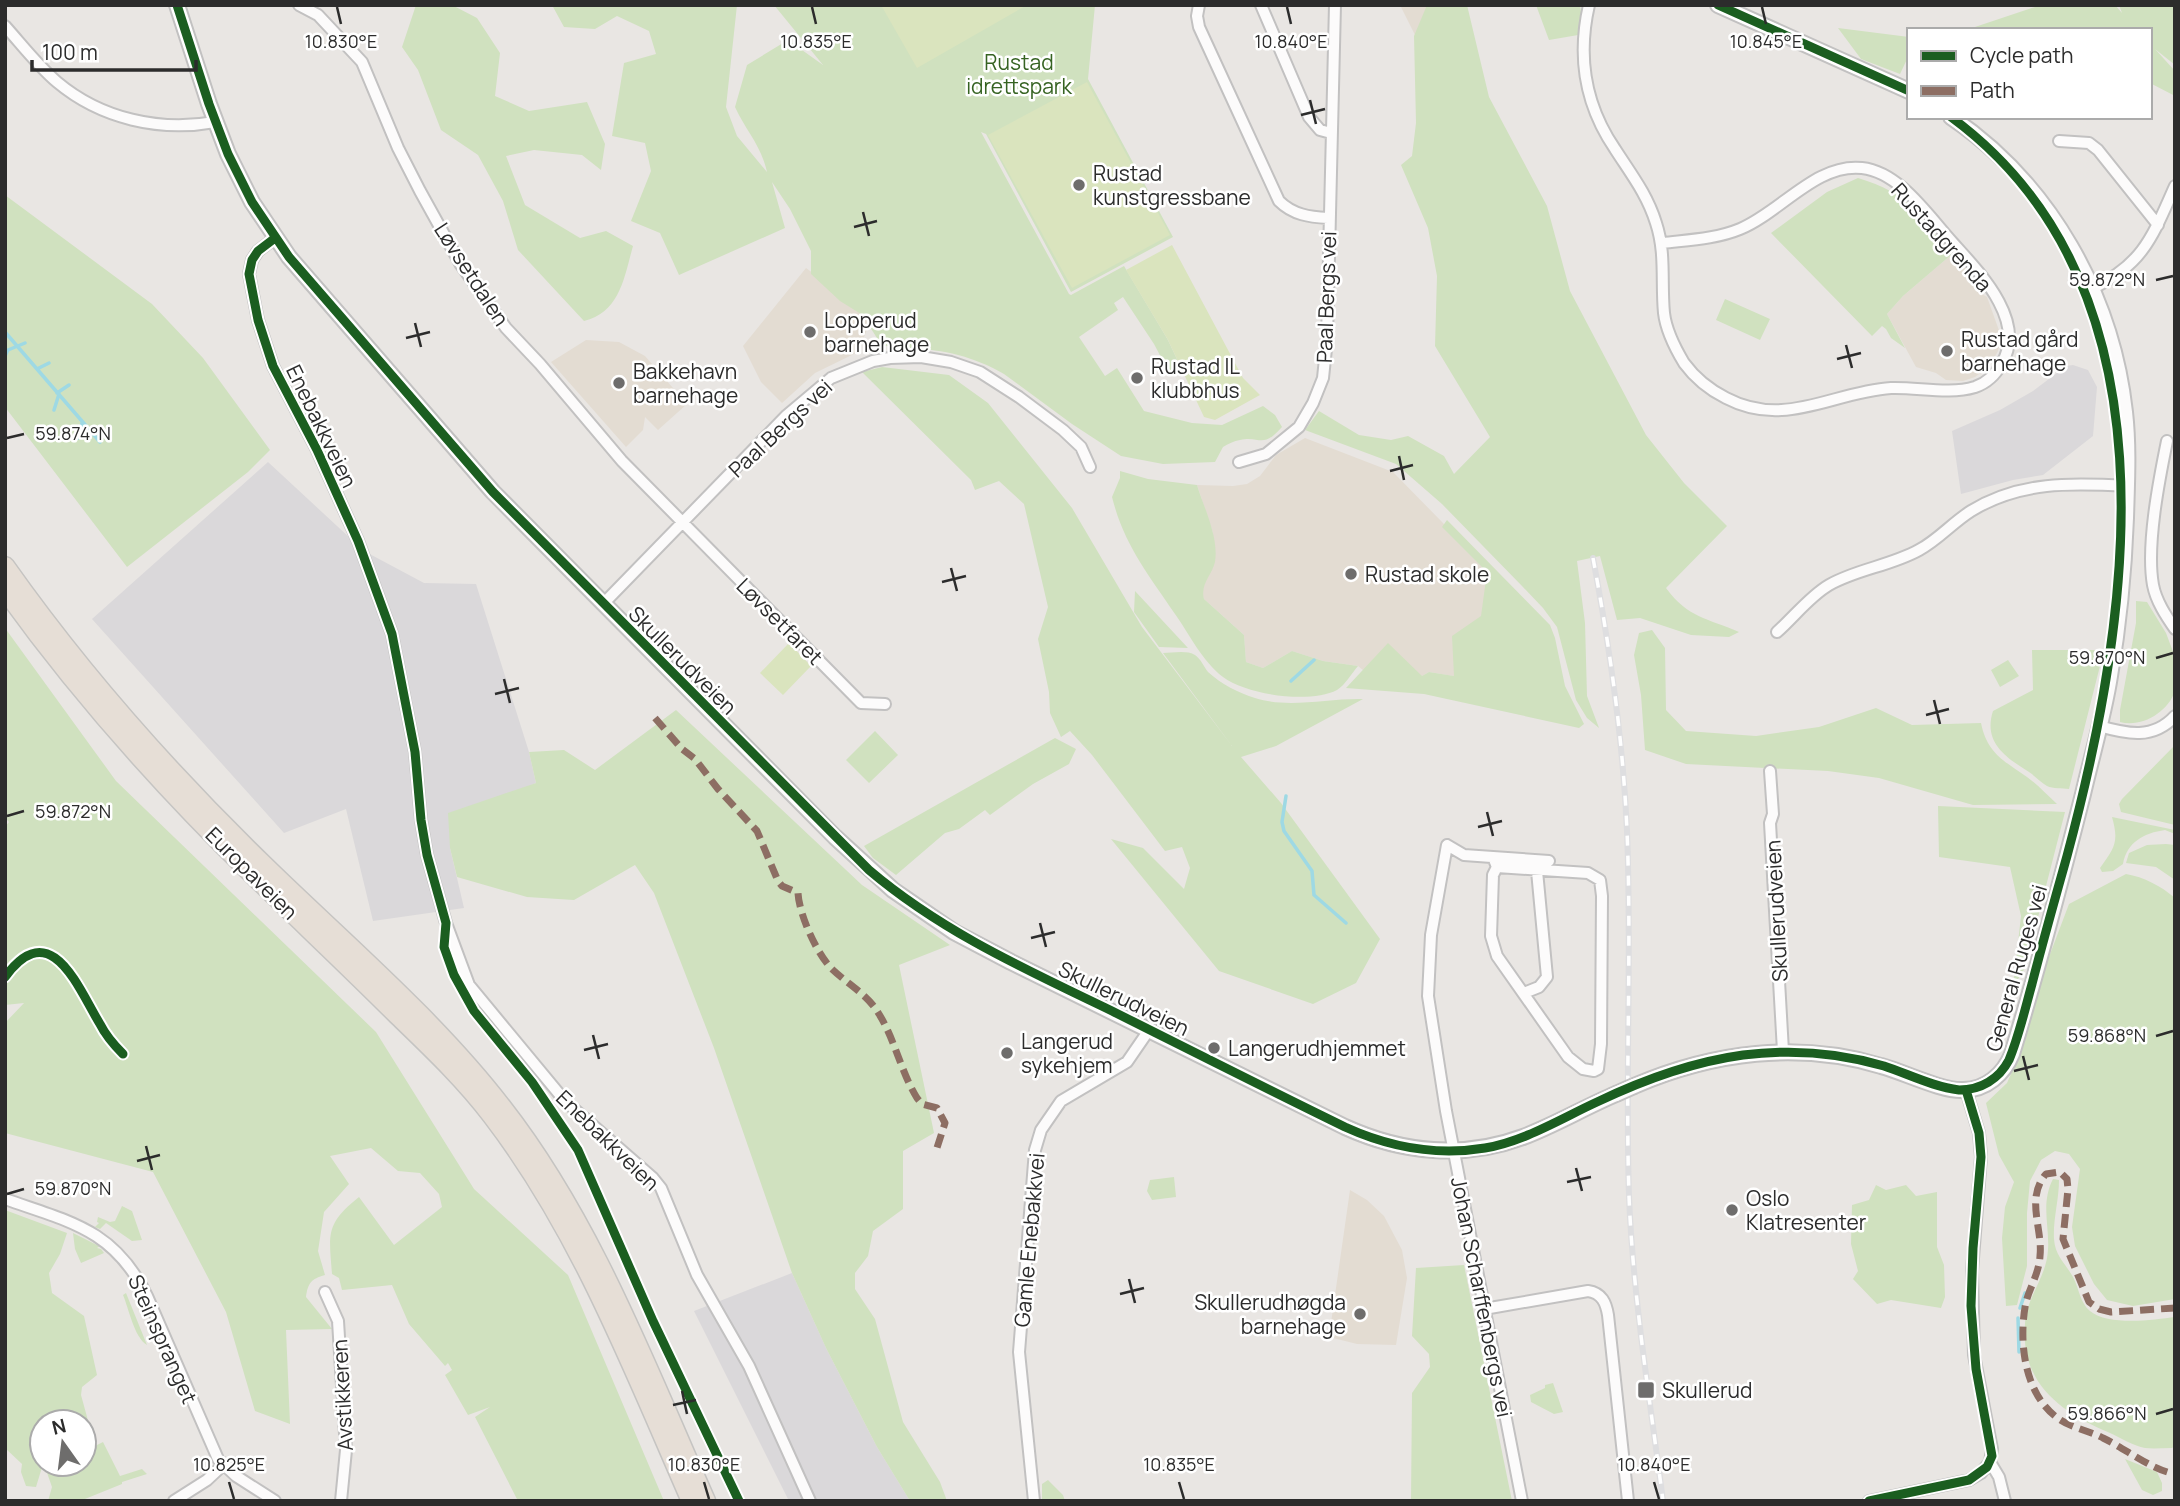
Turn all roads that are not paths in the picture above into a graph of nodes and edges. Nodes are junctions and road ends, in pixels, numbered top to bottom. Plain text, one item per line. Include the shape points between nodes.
1 (177, 5) edge
2 (299, 5) edge
3 (1199, 5) edge
4 (1261, 5) edge
5 (1335, 5) edge
6 (1589, 5) edge
7 (1717, 5) edge
8 (5, 26) edge
9 (1907, 91) edge
10 (1953, 119) edge
11 (215, 122) junction
12 (1331, 133) junction
13 (2059, 141) dead end
14 (2175, 186) edge
15 (1328, 218) junction
16 (2158, 225) junction
17 (275, 238) junction
18 (1662, 243) junction
19 (2093, 288) junction
20 (2167, 441) dead end
21 (1239, 462) dead end
22 (1090, 467) dead end
23 (2127, 486) junction
24 (681, 522) junction
25 (5, 566) edge
26 (5, 590) edge
27 (603, 604) junction
28 (2175, 629) edge
29 (1777, 632) dead end
30 (885, 704) dead end
31 (2175, 716) edge
32 (2099, 726) junction
33 (1770, 771) dead end
34 (1549, 861) dead end
35 (1495, 862) junction
36 (1537, 871) junction
37 (1524, 993) junction
38 (1149, 1030) junction
39 (1783, 1051) junction
40 (1966, 1090) junction
41 (1454, 1151) junction
42 (5, 1199) edge
43 (325, 1292) dead end
44 (1484, 1309) junction
45 (1990, 1462) junction
46 (223, 1465) junction
47 (174, 1501) edge
48 (275, 1501) edge
49 (341, 1501) edge
50 (691, 1501) edge
51 (706, 1501) edge
52 (810, 1501) edge
53 (1034, 1501) edge
54 (1522, 1501) edge
55 (1628, 1501) edge
56 (1868, 1501) edge
57 (2005, 1501) edge

1 - 11 main road
2 - 24 street, Løvsetdalen via 318,15 362,62 419,191 461,265 506,328
3 - 15 street, Paal Bergs vei via 1199,27 1279,201 1292,211
4 - 12 street via 1309,117 1320,130
5 - 12 street, Paal Bergs vei
6 - 18 street, Rustadgrenda via 1582,58 1587,90 1598,121 1642,187
7 - 9 main road
8 - 11 street via 57,82 99,108 164,126
10 - 19 main road, General Ruges vei via 2030,188
11 - 17 main road via 243,186
12 - 15 street, Paal Bergs vei
13 - 16 street via 2089,143 2098,149
14 - 16 street
15 - 21 street, Paal Bergs vei via 1327,339 1319,389 1299,427 1266,454
16 - 19 street via 2136,260
17 - 27 main road, Skullerudveien via 477,475
17 - 52 street, Enebakkveien via 258,251 249,274 258,320 273,366 358,541 392,634 415,752 427,855 469,985 565,1101 661,1188 697,1275 749,1366
18 - 18 street, Rustadgrenda via 1730,233 1774,211 1828,172 1864,168 1882,174 1905,191 1983,277 2005,317 2009,349 1996,373 1975,387 1878,390 1789,410 1740,405 1712,391 1692,373 1673,342 1664,314
19 - 23 main road, General Ruges vei via 2119,373
20 - 28 street via 2152,574 2157,599
22 - 24 street, Paal Bergs vei via 1073,438 992,378 951,362 890,358 831,378 787,415
23 - 29 street via 2039,486 1987,502 1919,551 1827,586
23 - 32 main road, General Ruges vei via 2118,620
24 - 27 street, Paal Bergs vei
24 - 30 street, Løvsetfaret via 861,703
25 - 51 highway, Europaveien via 86,674 166,767 433,1028 502,1106 582,1230
26 - 50 highway, Europaveien via 133,750 250,872 447,1063 491,1114 579,1255
27 - 38 main road, Skullerudveien via 893,890 973,942
31 - 32 street via 2144,733
32 - 40 main road, General Ruges vei via 2012,1054 1996,1077
33 - 39 street, Skullerudveien
34 - 35 street
35 - 36 street
35 - 37 street via 1493,947
35 - 41 street, Johan Scharffenbergs vei via 1461,854 1447,845 1431,935 1428,996
36 - 37 street via 1547,977 1539,987
36 - 37 street via 1588,873 1601,885 1598,1069 1583,1069 1569,1057
38 - 41 main road, Skullerudveien via 1358,1133 1401,1146
38 - 53 street, Gamle Enebakkvei via 1127,1062 1061,1101 1041,1130 1035,1150 1019,1352
39 - 40 main road, Skullerudveien via 1843,1056
39 - 41 main road, Skullerudveien, bridge via 1709,1061 1663,1074 1524,1137
40 - 45 street via 1981,1157 1971,1306 1975,1362 1992,1449
41 - 44 street, Johan Scharffenbergs vei
42 - 46 street, Steinspranget via 90,1231 129,1265
43 - 49 street, Avstikkeren via 338,1321 346,1450
44 - 54 street, Johan Scharffenbergs vei
44 - 55 street via 1588,1291 1603,1300
45 - 56 street via 1969,1480
45 - 57 street
46 - 47 street
46 - 48 street, Steinspranget

